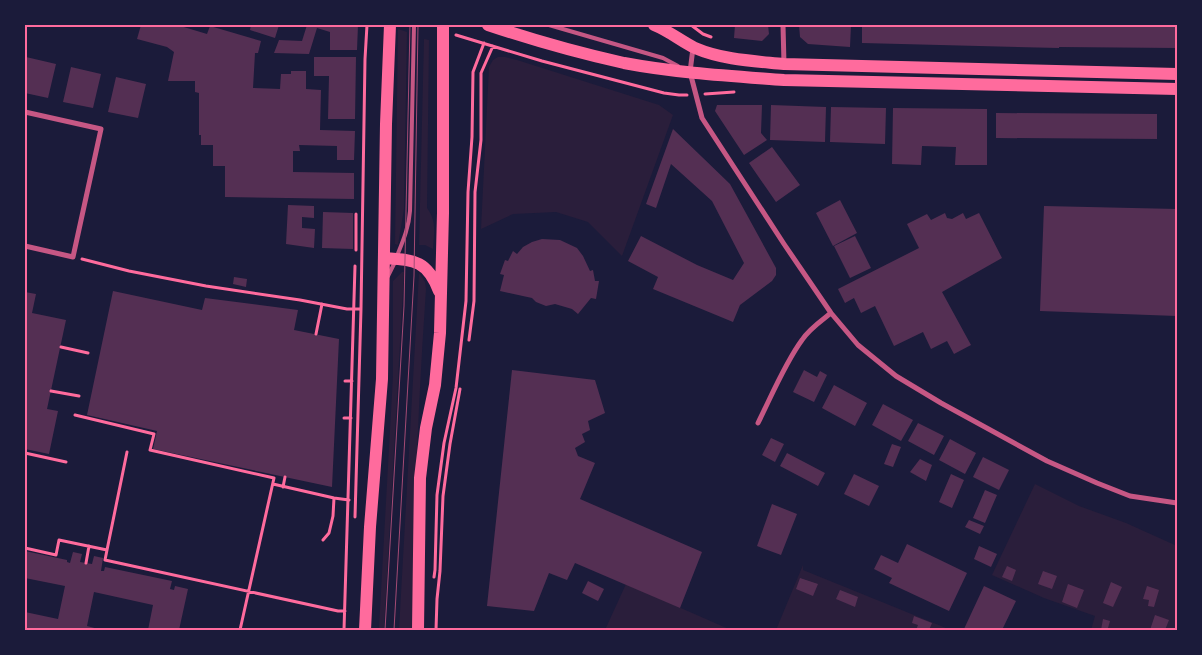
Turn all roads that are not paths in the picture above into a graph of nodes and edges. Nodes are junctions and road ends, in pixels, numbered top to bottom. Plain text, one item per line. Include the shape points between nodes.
1 (390, 25) edge
2 (414, 25) edge
3 (443, 25) edge
4 (488, 25) edge
5 (549, 25) edge
6 (654, 25) edge
7 (783, 25) edge
8 (693, 47) junction
9 (784, 64) junction
10 (690, 72) junction
11 (1177, 74) edge
12 (1177, 89) edge
13 (25, 112) edge
14 (25, 246) edge
15 (390, 258) junction
16 (441, 296) junction
17 (831, 314) junction
18 (758, 424) dead end
19 (1177, 503) edge
20 (365, 630) edge
21 (418, 630) edge

1 - 15 main road via 386,124
2 - 15 lane via 409,222
3 - 16 main road
4 - 10 main road via 616,61
5 - 10 lane via 663,58
6 - 8 main road
7 - 9 street
8 - 9 main road via 728,58
8 - 10 street
9 - 11 main road
10 - 12 main road via 794,80
10 - 17 street via 702,118
13 - 14 street via 101,129 73,257
15 - 16 main road via 414,261 426,267
15 - 20 main road via 384,288 382,379
16 - 21 main road via 435,386 420,478
17 - 18 street via 802,338
17 - 19 street via 858,345 896,376 1031,453 1130,496

